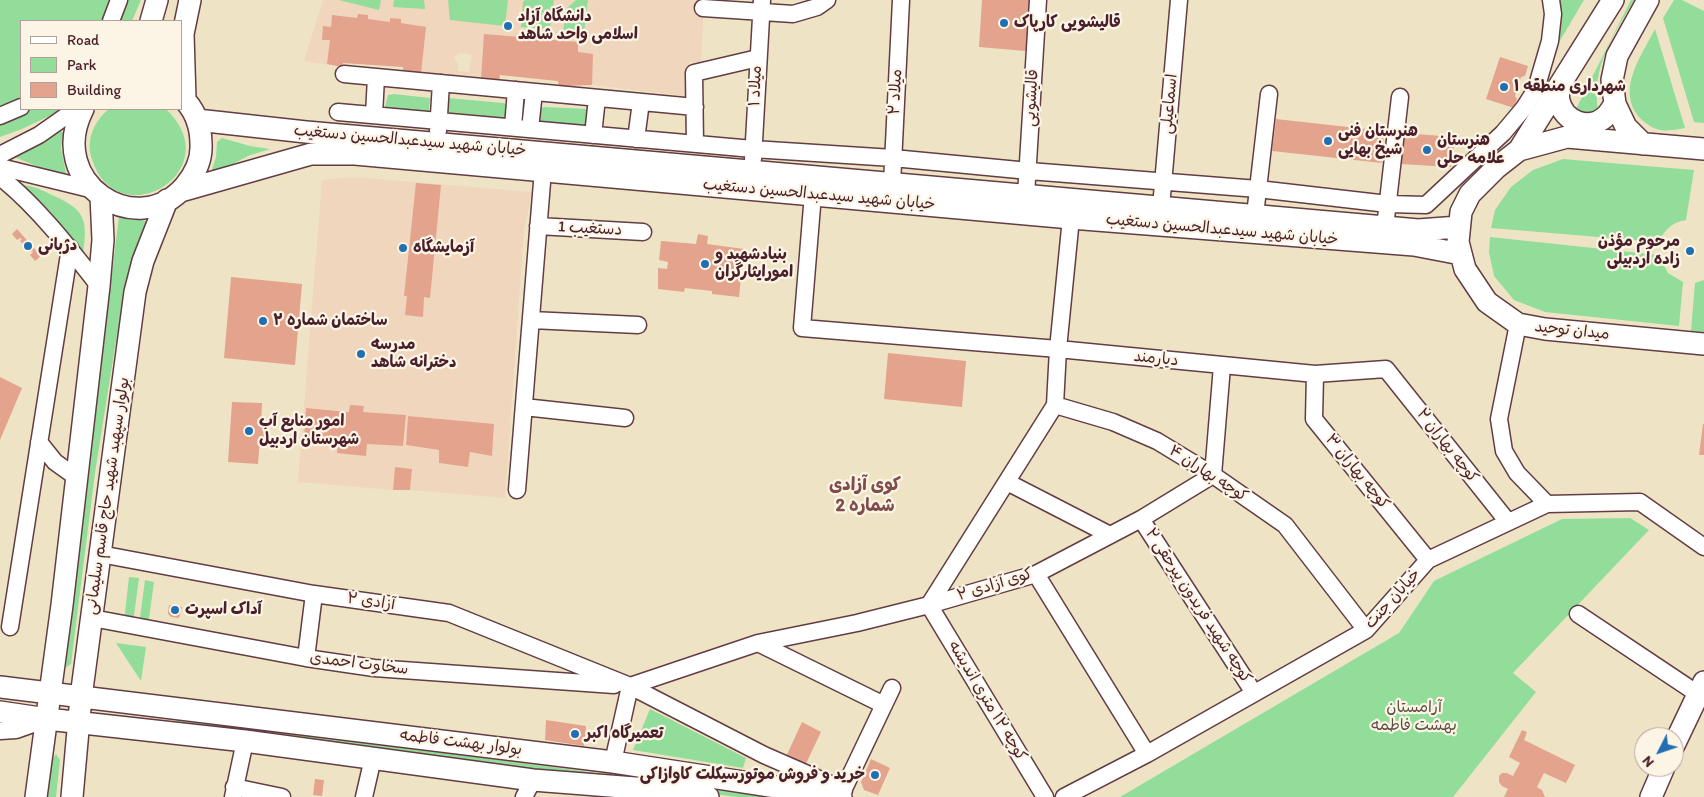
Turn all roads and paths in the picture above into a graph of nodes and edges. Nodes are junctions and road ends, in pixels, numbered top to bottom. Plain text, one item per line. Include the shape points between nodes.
1 (119, 0) edge
2 (157, 0) edge
3 (190, 0) edge
4 (901, 0) edge
5 (1038, 0) edge
6 (1180, 0) edge
7 (1551, 0) edge
8 (1613, 0) edge
9 (1648, 0) edge
10 (820, 2) edge
11 (762, 6) edge
12 (703, 8) dead end
13 (1599, 10) edge
14 (111, 20) edge
15 (151, 20) edge
16 (758, 58) junction
17 (344, 74) dead end
18 (376, 77) junction
19 (442, 83) junction
20 (1560, 86) junction
21 (516, 90) junction
22 (534, 92) junction
23 (1269, 94) dead end
24 (1400, 97) dead end
25 (183, 98) edge
26 (597, 98) junction
27 (641, 102) junction
28 (1615, 104) junction
29 (20, 107) edge
30 (695, 107) junction
31 (75, 110) edge
32 (83, 110) edge
33 (338, 112) dead end
34 (374, 115) junction
35 (0, 116) edge
36 (197, 120) junction
37 (439, 121) junction
38 (513, 127) junction
39 (530, 129) junction
40 (287, 130) junction
41 (593, 135) junction
42 (636, 138) junction
43 (437, 143) junction
44 (695, 144) junction
45 (1643, 144) junction
46 (753, 149) junction
47 (1704, 149) edge
48 (1519, 150) junction
49 (0, 155) edge
50 (893, 158) junction
51 (290, 160) junction
52 (0, 167) edge
53 (542, 170) junction
54 (754, 171) junction
55 (1028, 171) junction
56 (0, 177) edge
57 (1164, 181) junction
58 (892, 184) junction
59 (1258, 189) junction
60 (97, 193) junction
61 (813, 194) junction
62 (174, 195) junction
63 (1026, 195) junction
64 (1388, 204) junction
65 (1161, 207) junction
66 (1255, 215) junction
67 (1071, 218) junction
68 (538, 226) junction
69 (1385, 227) junction
70 (1459, 227) junction
71 (643, 232) dead end
72 (70, 248) junction
73 (1461, 254) junction
74 (99, 286) junction
75 (531, 320) junction
76 (1518, 324) junction
77 (638, 325) dead end
78 (1704, 344) edge
79 (1058, 350) junction
80 (1222, 366) junction
81 (1386, 369) joint
82 (1315, 374) junction
83 (1055, 405) junction
84 (524, 407) junction
85 (625, 418) dead end
86 (40, 442) junction
87 (1213, 475) junction
88 (76, 477) junction
89 (1007, 482) junction
90 (517, 490) dead end
91 (1547, 504) junction
92 (1140, 519) junction
93 (1508, 522) junction
94 (1110, 535) junction
95 (1704, 547) edge
96 (100, 554) junction
97 (1428, 560) junction
98 (1036, 574) junction
99 (314, 594) junction
100 (929, 605) junction
101 (1578, 614) dead end
102 (92, 618) junction
103 (10, 627) dead end
104 (1366, 630) junction
105 (758, 643) junction
106 (306, 658) junction
107 (630, 686) junction
108 (0, 687) edge
109 (892, 688) dead end
110 (1702, 692) edge
111 (51, 694) junction
112 (1254, 694) junction
113 (81, 696) junction
114 (884, 705) junction
115 (0, 712) edge
116 (47, 719) junction
117 (78, 722) junction
118 (1684, 727) edge
119 (0, 731) edge
120 (245, 741) junction
121 (1147, 754) junction
122 (373, 758) junction
123 (612, 762) junction
124 (1660, 777) edge
125 (528, 788) edge
126 (233, 792) edge
127 (647, 793) edge
128 (842, 794) edge
129 (36, 797) edge
130 (72, 797) edge
131 (282, 797) edge
132 (364, 797) edge
133 (708, 797) edge
134 (1045, 797) edge
135 (1064, 797) edge
136 (1651, 797) edge

1 - 14 street
2 - 15 main road
3 - 25 main road via 184,34
4 - 50 street, میلاد ۲
5 - 55 street, قالیشویی
6 - 57 street, اسماعیلی
7 - 64 street via 1550,41 1536,89 1524,108 1503,133 1426,205
8 - 13 main road
9 - 28 main road via 1617,56 1612,80
10 - 11 street via 793,14
11 - 12 street
11 - 16 street, میلاد ۱
13 - 20 main road
16 - 30 street via 694,73
16 - 46 street, میلاد ۱
17 - 18 street
18 - 19 street
18 - 34 street
19 - 21 street
19 - 37 street
20 - 28 main road via 1558,100 1565,114 1577,122 1592,124 1605,117
20 - 48 main road
21 - 22 street
21 - 38 street
22 - 26 street
22 - 39 street
23 - 59 street
24 - 64 street
25 - 36 main road
26 - 27 street
26 - 41 street
27 - 30 street
27 - 42 street
28 - 45 main road via 1626,128
29 - 35 street
30 - 44 street
31 - 49 street via 40,135
32 - 60 main road via 73,140 75,158 82,176
33 - 34 street
34 - 37 street
36 - 40 main road, خیابان شهید سیدعبدالحسین دستغیب
36 - 62 main road, بولوار سپهبد شهید حاج قاسم سلیمانی via 202,150 194,172
37 - 38 street
37 - 43 street
38 - 39 street
39 - 41 street
40 - 43 main road, خیابان شهید سیدعبدالحسین دستغیب
40 - 51 main road via 281,140 282,152
41 - 42 street
42 - 44 street
43 - 54 main road, خیابان شهید سیدعبدالحسین دستغیب
44 - 46 street
45 - 47 main road, میدان توحید
45 - 48 main road, میدان توحید via 1568,137
46 - 50 street
46 - 54 street, میلاد ۱
48 - 70 main road, میدان توحید via 1470,194 1461,212
50 - 55 street
50 - 58 street, میلاد ۲
51 - 53 main road, خیابان شهید سیدعبدالحسین دستغیب via 319,154 356,154
51 - 62 main road, خیابان شهید سیدعبدالحسین دستغیب
52 - 60 street
53 - 61 main road, خیابان شهید سیدعبدالحسین دستغیب
53 - 68 street
54 - 58 main road, خیابان شهید سیدعبدالحسین دستغیب
55 - 57 street
55 - 63 street, قالیشویی
56 - 72 street
57 - 59 street
57 - 65 street, اسماعیلی
58 - 63 main road, خیابان شهید سیدعبدالحسین دستغیب
59 - 64 street
59 - 66 street
60 - 62 main road, خیابان شهید سیدعبدالحسین دستغیب via 116,204 134,207 151,206
60 - 74 main road, بولوار سپهبد شهید حاج قاسم سلیمانی via 103,240
61 - 67 main road, خیابان شهید سیدعبدالحسین دستغیب
61 - 79 street, دیارمند via 802,328
62 - 96 main road, بولوار سپهبد شهید حاج قاسم سلیمانی via 143,261 135,292
63 - 65 main road, خیابان شهید سیدعبدالحسین دستغیب
64 - 69 street
65 - 66 main road, خیابان شهید سیدعبدالحسین دستغیب
66 - 69 main road, خیابان شهید سیدعبدالحسین دستغیب
67 - 73 main road, خیابان شهید سیدعبدالحسین دستغیب via 1414,245
67 - 79 street
68 - 71 street, دستغیب 1
68 - 75 street
69 - 70 main road, خیابان شهید سیدعبدالحسین دستغیب via 1418,230
70 - 73 main road, میدان توحید
72 - 74 street
72 - 86 street
73 - 76 main road, میدان توحید via 1465,269 1487,302
74 - 88 main road, بولوار سپهبد شهید حاج قاسم سلیمانی
75 - 77 street
75 - 84 street
76 - 78 main road, میدان توحید
76 - 91 street via 1499,419 1504,452 1517,473
79 - 80 street, دیارمند
79 - 83 street
80 - 82 street, دیارمند
80 - 87 street
81 - 82 street, دیارمند
81 - 93 street, کوچه بهاران ۲
82 - 97 street, کوچه بهاران ۳ via 1314,419
83 - 87 street, کوچه بهاران ۴ via 1113,422 1157,441
83 - 89 street
84 - 85 street
84 - 90 street
86 - 88 street via 55,462
86 - 103 street
87 - 92 street, کوی آزادی ۲
87 - 104 street, کوچه بهاران ۴ via 1285,525
88 - 111 main road, بولوار سپهبد شهید حاج قاسم سلیمانی
89 - 94 street
89 - 100 street
91 - 93 street, خیابان جنت
91 - 95 street, خیابان جنت via 1640,502
92 - 94 street, کوی آزادی ۲
92 - 112 street, کوچه شهید فریدون پیرحقی ۲
93 - 97 street, خیابان جنت
94 - 98 street, کوی آزادی ۲
96 - 99 street, آزادی ۲
96 - 102 main road, بولوار سپهبد شهید حاج قاسم سلیمانی
97 - 104 street, خیابان جنت
98 - 100 street, کوی آزادی ۲
98 - 121 street
99 - 106 street
99 - 107 street, آزادی ۲ via 449,613
100 - 105 street, کوی آزادی ۲
100 - 134 street, کوچه ۱۲ متری اندیشه
101 - 110 street
102 - 106 street, سخاوت احمدی
102 - 113 main road, بولوار سپهبد شهید حاج قاسم سلیمانی
104 - 112 street, خیابان جنت
105 - 107 street, کوی آزادی ۲
105 - 114 street
106 - 107 street, سخاوت احمدی via 374,668
107 - 123 street
107 - 128 street, آزادی ۲
108 - 111 main road, بولوار بهشت فاطمه
109 - 114 street
110 - 118 main road
111 - 113 main road, بولوار بهشت فاطمه
111 - 116 main road, بولوار سپهبد شهید حاج قاسم سلیمانی
112 - 121 street, خیابان جنت
113 - 117 main road, بولوار سپهبد شهید حاج قاسم سلیمانی
113 - 123 main road, بولوار بهشت فاطمه
114 - 128 street
115 - 116 main road, بولوار بهشت فاطمه
116 - 117 main road, بولوار بهشت فاطمه
116 - 119 street via 16,730
116 - 129 main road, بولوار سپهبد شهید حاج قاسم سلیمانی
117 - 120 main road, بولوار بهشت فاطمه
117 - 130 main road, بولوار سپهبد شهید حاج قاسم سلیمانی
120 - 122 main road, بولوار بهشت فاطمه
120 - 126 street
121 - 135 street, خیابان جنت
122 - 125 main road, بولوار بهشت فاطمه
122 - 132 street
123 - 128 main road, بولوار بهشت فاطمه
124 - 136 main road
125 - 127 main road, بولوار بهشت فاطمه
126 - 131 street
127 - 133 main road, بولوار بهشت فاطمه

